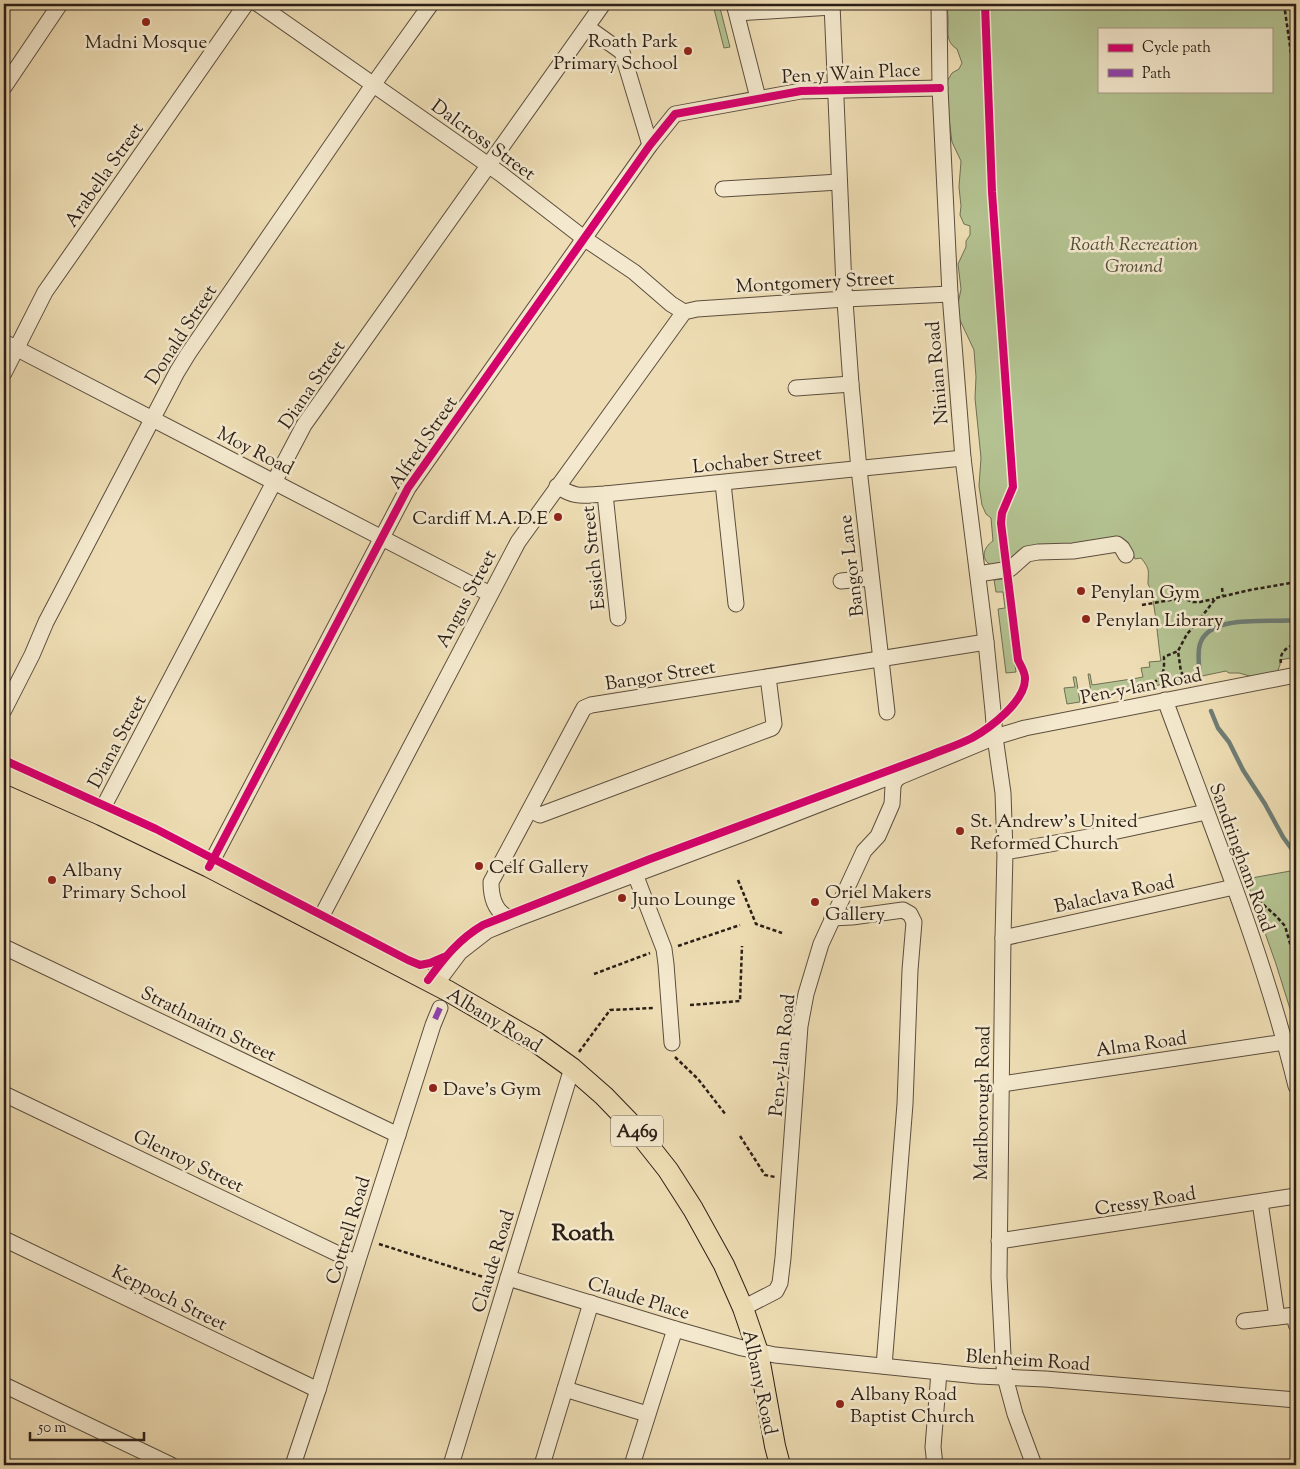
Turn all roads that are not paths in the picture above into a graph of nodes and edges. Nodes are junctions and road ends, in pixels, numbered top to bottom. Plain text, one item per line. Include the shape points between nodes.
1 (60, 4) edge
2 (246, 4) edge
3 (258, 4) edge
4 (431, 4) edge
5 (602, 4) edge
6 (939, 4) edge
7 (832, 6) edge
8 (736, 8) edge
9 (586, 27) junction
10 (373, 85) junction
11 (4, 86) edge
12 (940, 88) junction
13 (835, 91) junction
14 (758, 98) junction
15 (675, 114) joint
16 (650, 145) junction
17 (488, 166) junction
18 (840, 182) junction
19 (723, 189) dead end
20 (585, 239) junction
21 (950, 294) junction
22 (845, 299) junction
23 (684, 312) junction
24 (10, 345) edge
25 (4, 373) edge
26 (851, 384) junction
27 (796, 388) dead end
28 (153, 418) junction
29 (964, 458) junction
30 (859, 469) junction
31 (274, 482) junction
32 (723, 483) junction
33 (557, 486) junction
34 (605, 494) junction
35 (382, 538) junction
36 (1126, 555) dead end
37 (978, 574) junction
38 (871, 578) junction
39 (841, 581) dead end
40 (490, 594) junction
41 (736, 604) dead end
42 (618, 618) dead end
43 (986, 642) junction
44 (881, 658) junction
45 (1296, 675) edge
46 (768, 677) junction
47 (1165, 700) junction
48 (4, 710) edge
49 (887, 712) dead end
50 (995, 737) junction
51 (4, 772) edge
52 (898, 777) junction
53 (530, 810) junction
54 (1206, 812) junction
55 (101, 815) junction
56 (1005, 852) junction
57 (209, 867) junction
58 (635, 874) junction
59 (1237, 894) junction
60 (832, 918) junction
61 (516, 919) junction
62 (318, 923) junction
63 (1003, 938) junction
64 (4, 947) edge
65 (436, 984) junction
66 (438, 1014) dead end
67 (1286, 1042) junction
68 (673, 1048) road end
69 (572, 1068) junction
70 (1002, 1084) junction
71 (1296, 1086) edge
72 (4, 1094) edge
73 (398, 1135) junction
74 (1296, 1196) edge
75 (1260, 1202) junction
76 (4, 1239) edge
77 (999, 1241) junction
78 (357, 1263) junction
79 (507, 1281) junction
80 (591, 1303) junction
81 (743, 1308) junction
82 (1276, 1317) junction
83 (1244, 1321) dead end
84 (1296, 1324) edge
85 (675, 1329) junction
86 (758, 1352) junction
87 (884, 1366) junction
88 (940, 1372) junction
89 (1005, 1377) junction
90 (4, 1385) edge
91 (565, 1389) junction
92 (318, 1390) junction
93 (1296, 1400) edge
94 (648, 1414) junction
95 (171, 1465) edge
96 (293, 1465) edge
97 (451, 1465) edge
98 (542, 1465) edge
99 (632, 1465) edge
100 (780, 1465) edge
101 (935, 1465) edge
102 (1034, 1465) edge

1 - 11 street
2 - 24 street, Arabella Street
3 - 10 street, Dalcross Street
4 - 10 street, Donald Street
5 - 9 street, Diana Street
6 - 12 street, Ninian Road
7 - 8 street
7 - 13 street, Bangor Lane
8 - 14 street
9 - 16 street via 622,52
9 - 17 street, Diana Street
10 - 17 street, Dalcross Street
10 - 28 street, Donald Street via 188,354
12 - 13 street, Pen y Wain Place
12 - 21 street, Ninian Road
13 - 14 street, Pen y Wain Place via 801,91
13 - 18 street, Bangor Lane
14 - 15 street, Pen y Wain Place
15 - 16 street, Alfred Street
16 - 20 street, Alfred Street
17 - 20 street, Dalcross Street
17 - 31 street, Diana Street via 313,411
18 - 19 street
18 - 22 street, Bangor Lane
20 - 23 street, Dalcross Street via 634,272
20 - 35 street, Alfred Street via 414,479
21 - 22 street, Montgomery Street
21 - 29 street, Ninian Road
22 - 23 street, Montgomery Street
22 - 26 street, Bangor Lane
23 - 33 street, Angus Street
24 - 25 street, Arabella Street
24 - 28 street, Moy Road
26 - 27 street
26 - 30 street, Bangor Lane
28 - 31 street, Moy Road
28 - 48 street, Donald Street via 46,622
29 - 30 street, Lochaber Street
29 - 37 street, Ninian Road
30 - 32 street, Lochaber Street
30 - 38 street, Bangor Lane
31 - 35 street, Moy Road
31 - 55 street, Diana Street
32 - 34 street, Lochaber Street
32 - 41 street
33 - 34 street, Lochaber Street via 575,496
33 - 40 street, Angus Street via 518,542
34 - 42 street, Essich Street
35 - 40 street, Moy Road
35 - 57 street, Alfred Street
36 - 37 street via 1117,544 1073,551 1038,552 1027,554 1010,568
37 - 43 street, Ninian Road
38 - 39 street
38 - 44 street, Bangor Lane
40 - 62 street, Angus Street
43 - 44 street, Bangor Street
43 - 50 street, Ninian Road
44 - 46 street, Bangor Street
44 - 49 street, Bangor Lane
45 - 47 street, Pen-y-lan Road
46 - 53 street, Bangor Street via 584,708
46 - 53 street via 772,728 540,815
47 - 50 street, Pen-y-lan Road
47 - 54 street, Sandringham Road
50 - 52 street, Pen-y-lan Road
50 - 56 street, Marlborough Road via 1003,793
51 - 55 main road, Albany Road / A469
52 - 58 street, Pen-y-lan Road via 879,781
52 - 60 street, Pen-y-lan Road via 893,786 892,804 878,836 864,850
53 - 61 street, Bangor Street via 491,882 498,910
54 - 56 street
54 - 59 street, Sandringham Road
55 - 57 main road, Albany Road / A469
56 - 63 street, Marlborough Road
57 - 62 main road, Albany Road / A469
58 - 61 street, Pen-y-lan Road
58 - 68 street via 664,949
59 - 63 street, Balaclava Road
59 - 67 street, Sandringham Road
60 - 81 street, Pen-y-lan Road via 820,944 800,1026 780,1283 776,1291
60 - 87 street via 903,910 914,922 905,1104
61 - 65 street, Pen-y-lan Road via 487,931 460,952
62 - 65 main road, Albany Road / A469
63 - 70 street, Marlborough Road
64 - 73 street, Strathnairn Street
65 - 69 main road, Albany Road / A469 via 525,1035
66 - 73 street, Cottrell Road
67 - 70 street, Alma Road
67 - 71 street, Sandringham Road
69 - 79 street, Claude Road
69 - 81 main road, Albany Road / A469 via 634,1127 668,1170 724,1265
70 - 77 street, Marlborough Road
72 - 78 street, Glenroy Street
73 - 78 street, Cottrell Road
74 - 75 street, Cressy Road
75 - 77 street, Cressy Road
75 - 82 street
76 - 92 street, Keppoch Street
77 - 89 street, Marlborough Road
78 - 92 street, Cottrell Road
79 - 80 street, Claude Place
79 - 97 street, Claude Road
80 - 85 street, Claude Place
80 - 91 street
81 - 86 main road, Albany Road / A469
82 - 83 street
82 - 84 street via 1295,1315
85 - 86 street, Claude Place
85 - 94 street
86 - 87 street, Blenheim Road
86 - 100 main road, Albany Road / A469
87 - 88 street, Blenheim Road
88 - 89 street, Blenheim Road
88 - 101 street via 933,1447
89 - 93 street, Blenheim Road
89 - 102 street, Marlborough Road
90 - 95 street
91 - 94 street
91 - 98 street
92 - 96 street, Cottrell Road
94 - 99 street

